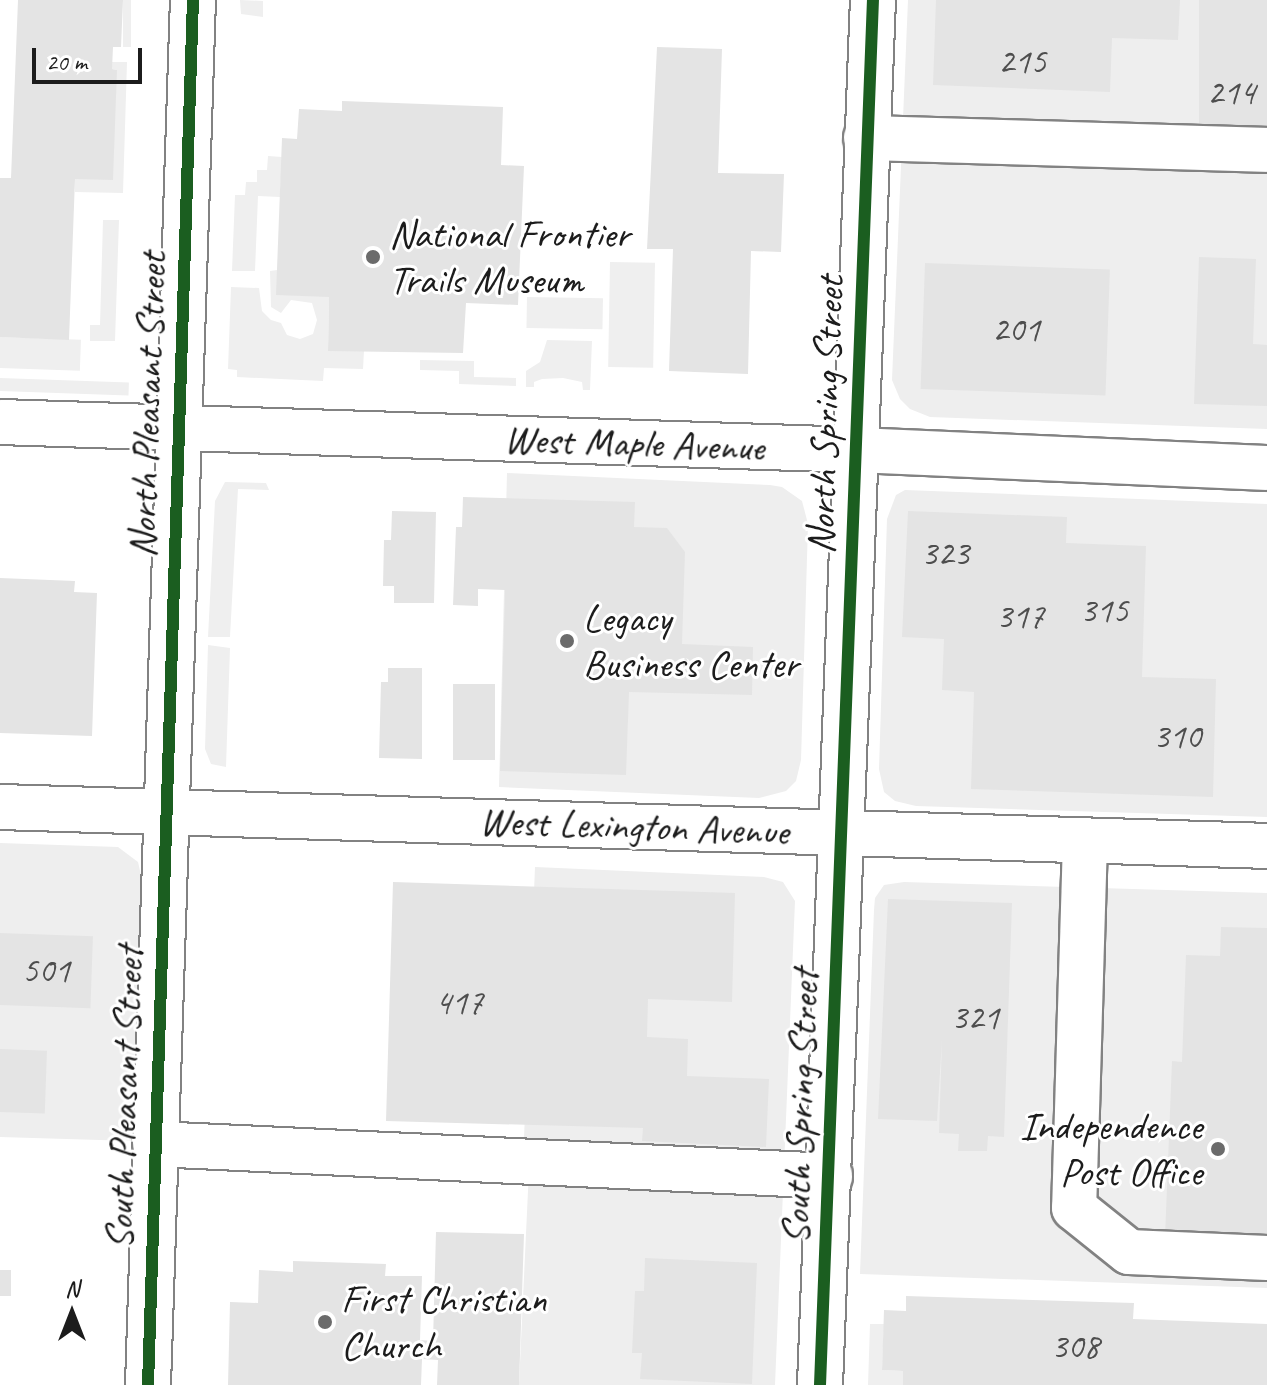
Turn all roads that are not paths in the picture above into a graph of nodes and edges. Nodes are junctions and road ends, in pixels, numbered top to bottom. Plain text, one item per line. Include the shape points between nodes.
1 (193, 0) edge
2 (873, 0) edge
3 (866, 138) junction
4 (1267, 150) edge
5 (0, 422) edge
6 (177, 428) junction
7 (856, 450) junction
8 (1267, 468) edge
9 (0, 807) edge
10 (165, 813) junction
11 (844, 832) junction
12 (1085, 841) junction
13 (1267, 846) edge
14 (155, 1144) junction
15 (830, 1176) junction
16 (1267, 1258) edge
17 (148, 1385) edge
18 (820, 1385) edge

1 - 6 street, North Pleasant Street
2 - 3 street, North Spring Street
3 - 4 street
3 - 7 street, North Spring Street
5 - 6 street, West Maple Avenue
6 - 7 street, West Maple Avenue
6 - 10 street, North Pleasant Street
7 - 8 street, West Maple Avenue
7 - 11 street, North Spring Street
9 - 10 street, West Lexington Avenue
10 - 11 street, West Lexington Avenue
10 - 14 street, South Pleasant Street
11 - 12 street, West Lexington Avenue
11 - 15 street, South Spring Street
12 - 13 street, West Lexington Avenue
12 - 16 street via 1074,1208 1129,1252
14 - 15 street
14 - 17 street, South Pleasant Street
15 - 18 street, South Spring Street

